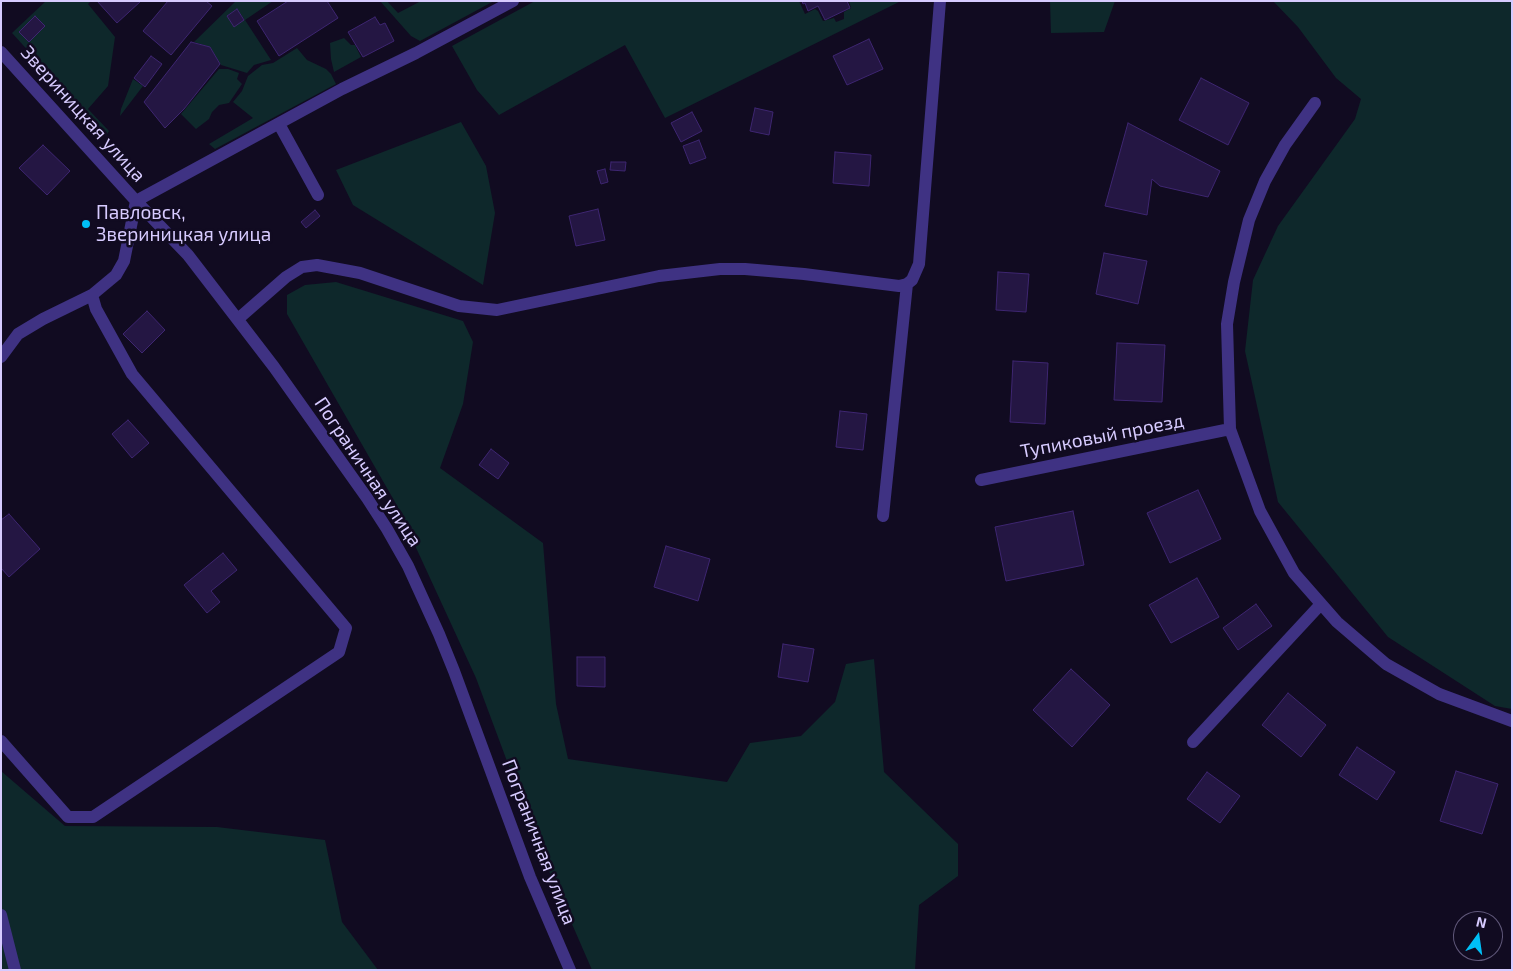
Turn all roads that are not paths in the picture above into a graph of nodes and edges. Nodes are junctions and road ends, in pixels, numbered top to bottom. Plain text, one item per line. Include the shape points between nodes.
1 (513, 1) edge
2 (940, 1) edge
3 (1, 52) edge
4 (1315, 104) dead end
5 (279, 124) junction
6 (318, 195) dead end
7 (136, 201) junction
8 (907, 284) junction
9 (92, 294) junction
10 (238, 319) junction
11 (1, 357) edge
12 (1230, 429) junction
13 (981, 480) dead end
14 (883, 516) dead end
15 (1321, 604) junction
16 (1512, 721) edge
17 (1, 742) edge
18 (1193, 742) dead end
19 (1, 915) edge
20 (15, 970) edge
21 (570, 970) edge

1 - 5 street
2 - 8 street via 918,264
3 - 7 street, Звериницкая улица
4 - 12 street via 1284,145 1249,220 1227,324
5 - 6 street
5 - 7 street
7 - 9 street via 124,262 116,275
7 - 10 street, Пограничная улица via 188,255
8 - 10 street via 900,286 804,274 720,269 659,276 497,310 459,306 360,273 317,265 302,267 286,277
8 - 14 street
9 - 11 street via 18,334
9 - 17 street via 96,309 132,374 346,628 339,652 93,817 68,817
10 - 21 street, Пограничная улица via 367,498 408,566 454,671 530,877
12 - 13 street, Тупиковый проезд
12 - 15 street via 1260,511 1294,573
15 - 16 street via 1386,664 1439,694
15 - 18 street
19 - 20 street

